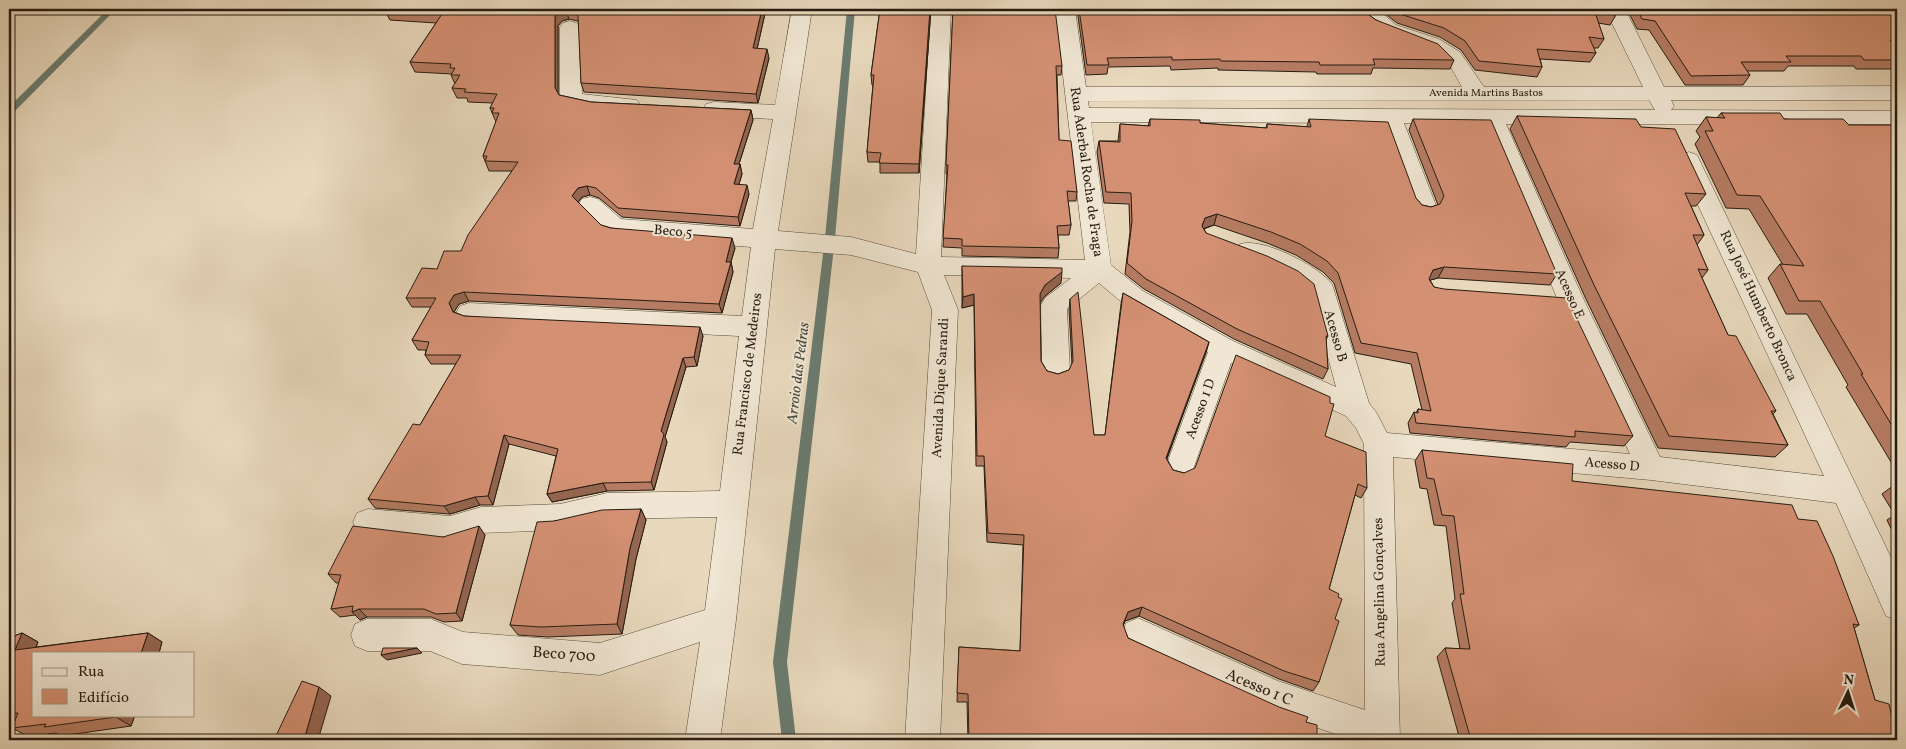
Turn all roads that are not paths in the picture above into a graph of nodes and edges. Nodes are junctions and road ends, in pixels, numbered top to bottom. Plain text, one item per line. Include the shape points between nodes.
1 (802, 9) edge
2 (941, 9) edge
3 (1065, 9) edge
4 (1365, 9) edge
5 (1615, 9) edge
6 (570, 27) dead end
7 (1656, 93) junction
8 (1477, 94) junction
9 (1897, 94) edge
10 (1076, 105) junction
11 (651, 106) edge
12 (690, 108) edge
13 (785, 112) junction
14 (1390, 116) junction
15 (1492, 116) junction
16 (1669, 117) junction
17 (1897, 118) edge
18 (590, 205) dead end
19 (1425, 208) edge
20 (764, 239) junction
21 (1231, 243) edge
22 (928, 266) junction
23 (1098, 268) junction
24 (1542, 296) edge
25 (1570, 298) junction
26 (469, 312) dead end
27 (753, 327) junction
28 (1223, 348) junction
29 (1056, 372) edge
30 (1356, 408) junction
31 (1378, 444) junction
32 (1651, 468) junction
33 (1180, 469) dead end
34 (1846, 490) junction
35 (733, 504) junction
36 (368, 522) dead end
37 (1897, 605) edge
38 (720, 620) junction
39 (1138, 634) dead end
40 (367, 635) dead end
41 (1383, 737) edge
42 (703, 740) edge
43 (922, 740) edge

1 - 13 street, Rua Francisco de Medeiros
2 - 22 street, Avenida Dique Sarandi
3 - 10 street, Rua Aderbal Rocha de Fraga
4 - 8 street via 1390,29 1432,43 1453,56
5 - 7 street, Rua José Humberto Bronca
6 - 11 street via 570,98 594,103
7 - 8 street, Avenida Martins Bastos
7 - 9 street, Avenida Martins Bastos
7 - 16 street, Rua José Humberto Bronca
8 - 10 street, Avenida Martins Bastos
10 - 14 street, Avenida Martins Bastos
10 - 23 street, Rua Aderbal Rocha de Fraga
12 - 13 street
13 - 20 street, Rua Francisco de Medeiros
14 - 15 street, Avenida Martins Bastos
14 - 19 street
15 - 16 street, Avenida Martins Bastos
15 - 25 street, Acesso E
16 - 17 street, Avenida Martins Bastos
16 - 34 street, Rua José Humberto Bronca
18 - 20 street, Beco 5 via 615,227
20 - 22 street, Beco 5 via 850,246
20 - 27 street, Rua Francisco de Medeiros
21 - 30 street, Acesso B via 1303,272 1318,284 1323,291
22 - 23 street, Beco 5
22 - 43 street, Avenida Dique Sarandi via 945,310
23 - 28 street, Rua Aderbal Rocha de Fraga via 1134,298
23 - 29 street via 1054,306
24 - 25 street
25 - 32 street, Acesso E
26 - 27 street
27 - 35 street, Rua Francisco de Medeiros
28 - 30 street, Rua Aderbal Rocha de Fraga
28 - 33 street, Acesso 1 D
30 - 31 street
31 - 32 street, Acesso D
31 - 41 street, Rua Angelina Gonçalves
32 - 34 street, Acesso D
34 - 37 street, Rua José Humberto Bronca
35 - 36 street via 607,506 560,517 482,520 450,530
35 - 38 street, Rua Francisco de Medeiros
38 - 40 street, Beco 700 via 600,659 462,648 431,635
38 - 42 street, Rua Francisco de Medeiros
39 - 41 street, Acesso 1 C via 1274,696

